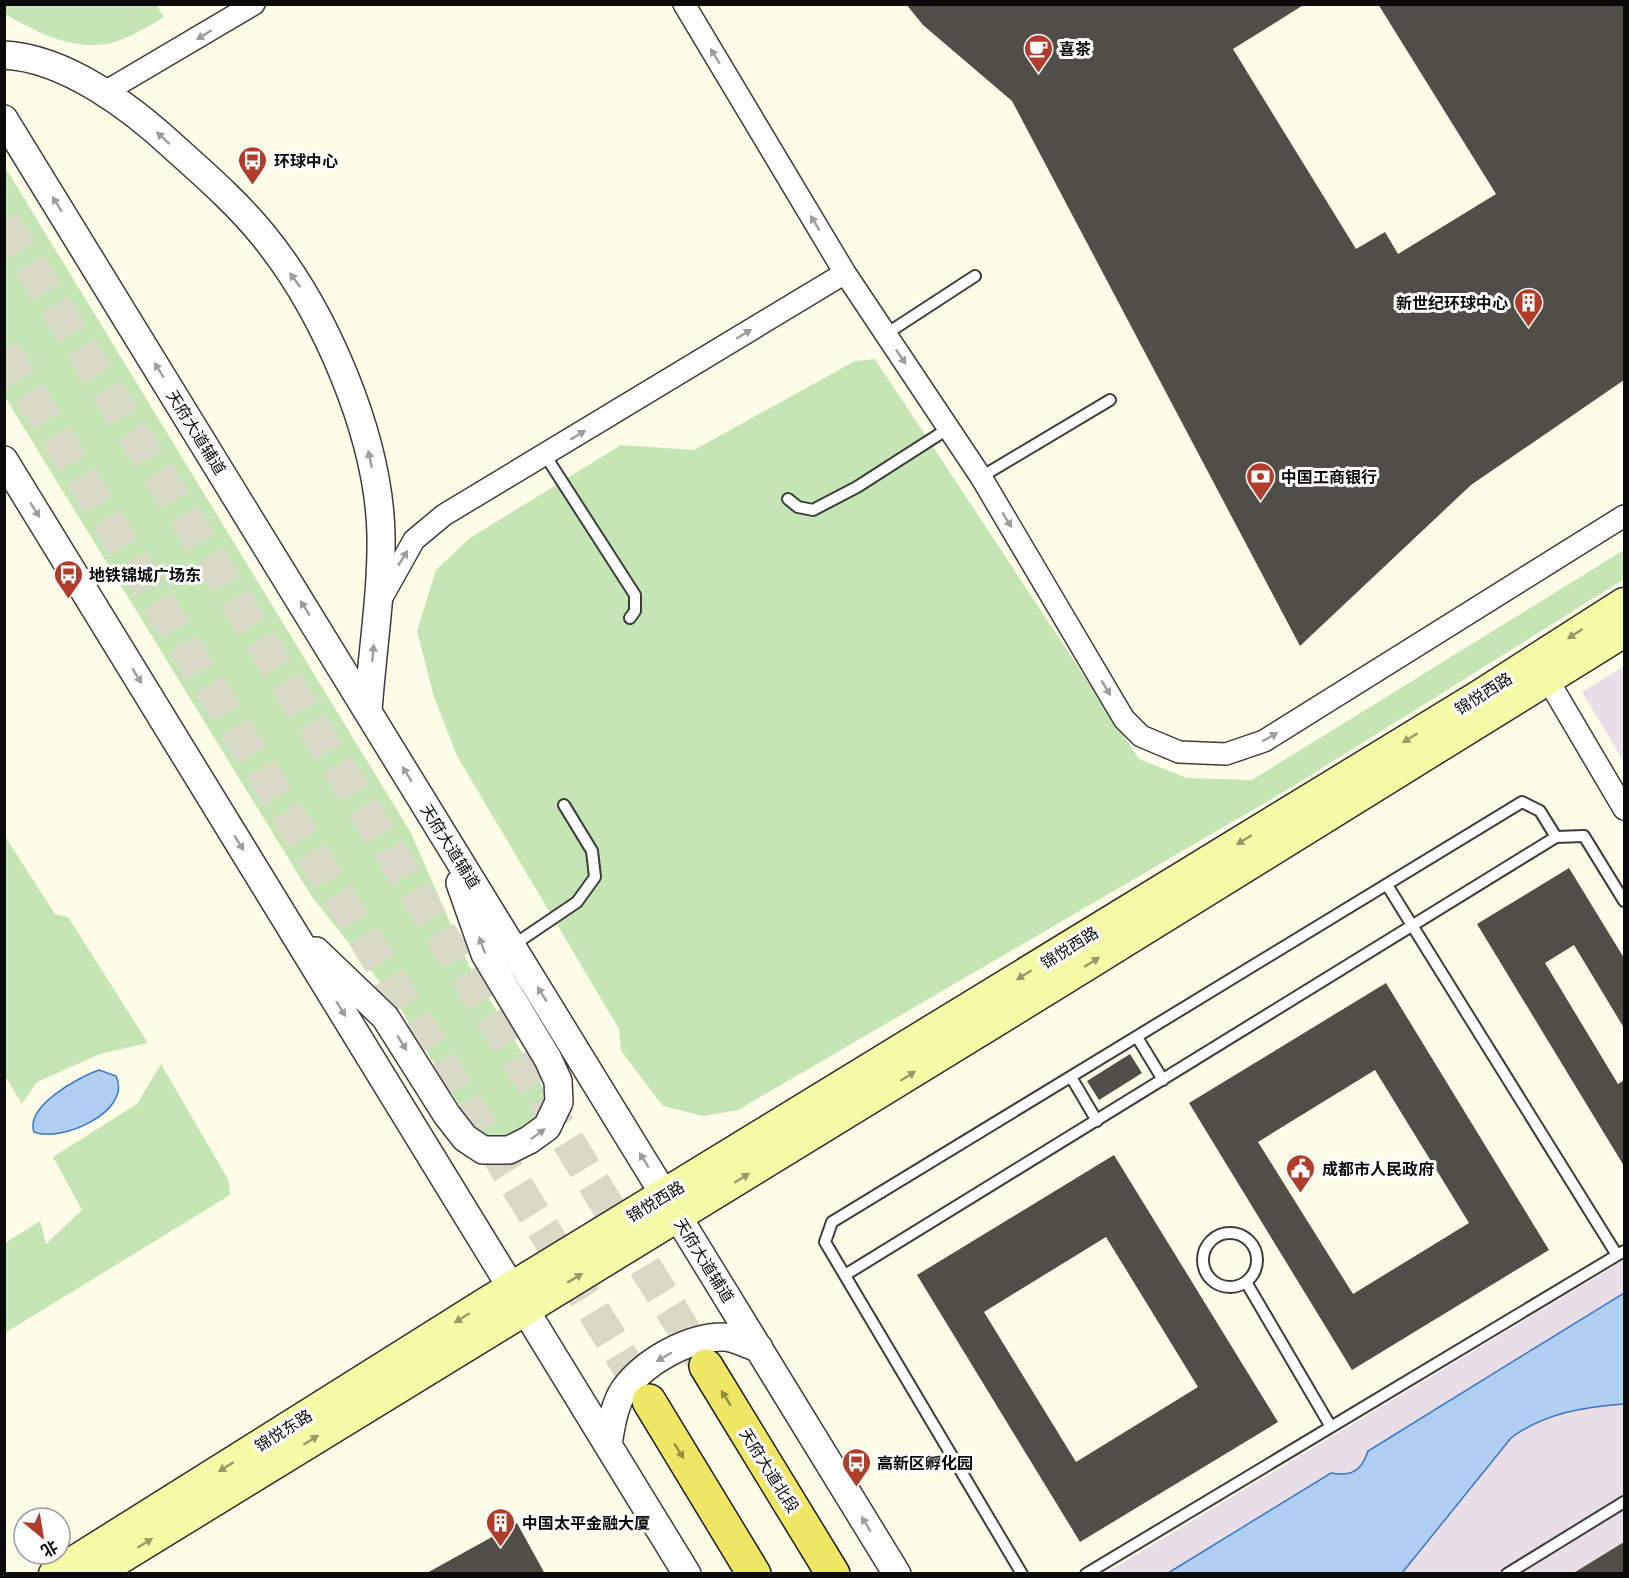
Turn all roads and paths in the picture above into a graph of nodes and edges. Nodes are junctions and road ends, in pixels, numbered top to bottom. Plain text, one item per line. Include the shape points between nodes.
1 (254, 4) edge
2 (684, 4) edge
3 (4, 55) edge
4 (105, 92) junction
5 (4, 119) edge
6 (845, 273) junction
7 (975, 276) dead end
8 (886, 334) junction
9 (1110, 400) dead end
10 (949, 428) junction
11 (545, 455) junction
12 (4, 460) edge
13 (981, 477) junction
14 (788, 499) dead end
15 (1624, 516) edge
16 (1624, 603) edge
17 (376, 610) junction
18 (630, 618) dead end
19 (1624, 632) edge
20 (1548, 680) junction
21 (368, 711) junction
22 (564, 805) dead end
23 (1624, 809) edge
24 (442, 832) junction
25 (1556, 837) junction
26 (1387, 885) junction
27 (1624, 901) edge
28 (290, 925) junction
29 (1413, 927) junction
30 (512, 946) junction
31 (1137, 1036) junction
32 (1071, 1077) junction
33 (1163, 1080) junction
34 (1097, 1121) junction
35 (671, 1206) junction
36 (1621, 1253) edge
37 (845, 1275) junction
38 (1246, 1282) junction
39 (518, 1298) junction
40 (759, 1348) junction
41 (706, 1366) tunnel mouth
42 (649, 1401) tunnel mouth
43 (1331, 1427) junction
44 (608, 1444) junction
45 (1624, 1502) edge
46 (54, 1574) edge
47 (95, 1574) edge
48 (687, 1574) edge
49 (754, 1574) edge
50 (833, 1574) edge
51 (897, 1574) edge
52 (1022, 1574) edge
53 (1086, 1574) edge
54 (1507, 1574) edge

1 -> 4 street
6 -> 2 street
3 - 4 street via 30,56
17 -> 4 street via 381,534 371,457 343,374 310,300 263,235 206,177 142,118
21 -> 5 street, 天府大道辅道
6 - 8 street
11 -> 6 street
7 - 8 lane
8 -> 10 street
9 - 13 lane
10 - 13 street
10 - 14 lane via 857,488 813,510 798,507
17 -> 11 street via 414,540 444,515
11 - 18 lane via 635,595
12 -> 28 street
13 -> 15 street via 1124,719 1141,736 1179,752 1226,754 1264,741
16 -> 35 main road, 锦悦西路
21 -> 17 street
19 - 20 main road, 锦悦西路
20 - 23 street
35 -> 20 main road, 锦悦西路
24 -> 21 street, 天府大道辅道
22 - 30 lane via 592,851 595,877 577,902
28 -> 24 street via 385,1017 465,1138 483,1150 508,1150 529,1140 547,1127 559,1102 558,1081 485,954
24 - 30 street, 天府大道辅道
25 - 26 lane via 1540,811 1522,802
25 - 27 lane via 1584,836
25 - 29 lane
26 - 29 lane
26 - 31 lane
28 -> 39 street
29 - 33 lane
29 - 36 lane
35 -> 30 street, 天府大道辅道
31 - 32 lane
31 - 33 lane
32 - 34 lane
32 - 37 lane via 832,1222 825,1242
33 - 34 lane
34 - 37 lane
35 - 39 main road, 锦悦西路
35 - 40 street, 天府大道辅道
36 - 43 lane
37 - 52 lane
38 - 38 lane via 1257,1268 1256,1249 1244,1235 1217,1235 1205,1248 1207,1274 1229,1287
38 - 43 lane
39 - 44 street
39 -> 46 main road, 锦悦东路
47 -> 39 main road, 锦悦东路
40 -> 44 street via 725,1337 699,1341 645,1368 623,1391
51 -> 40 street, 天府大道辅道
50 -> 41 main road, 天府大道北段
42 -> 49 main road
43 - 53 lane
44 - 48 street
45 - 54 lane

